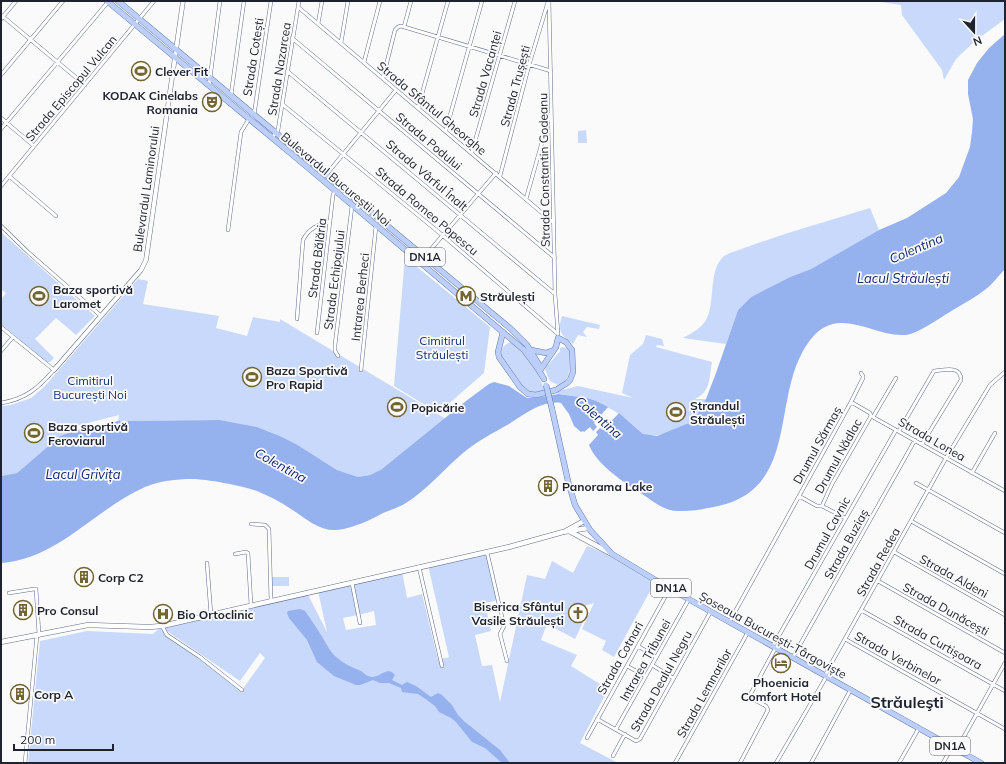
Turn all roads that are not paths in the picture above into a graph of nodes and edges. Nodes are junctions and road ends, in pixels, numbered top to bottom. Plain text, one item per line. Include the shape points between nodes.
1 (16, 1) edge
2 (63, 1) edge
3 (118, 1) edge
4 (154, 1) edge
5 (183, 1) edge
6 (220, 1) edge
7 (244, 1) edge
8 (271, 1) edge
9 (299, 1) edge
10 (322, 1) edge
11 (348, 1) edge
12 (380, 1) edge
13 (411, 1) edge
14 (448, 1) edge
15 (482, 1) edge
16 (515, 1) edge
17 (549, 1) edge
18 (107, 2) edge
19 (298, 7) junction
20 (2, 17) edge
21 (139, 19) junction
22 (134, 24) junction
23 (318, 24) junction
24 (404, 27) junction
25 (438, 37) junction
26 (292, 38) junction
27 (30, 40) junction
28 (341, 43) junction
29 (470, 47) junction
30 (176, 50) junction
31 (500, 55) junction
32 (175, 58) junction
33 (58, 62) junction
34 (364, 62) junction
35 (181, 63) junction
36 (529, 65) junction
37 (174, 66) junction
38 (287, 71) junction
39 (551, 71) junction
40 (1, 75) edge
41 (383, 78) junction
42 (210, 79) junction
43 (85, 85) junction
44 (209, 86) junction
45 (396, 90) junction
46 (231, 96) junction
47 (282, 104) junction
48 (418, 108) junction
49 (551, 109) junction
50 (379, 111) junction
51 (254, 115) junction
52 (1, 118) edge
53 (249, 119) junction
54 (7, 123) junction
55 (1, 129) edge
56 (446, 130) junction
57 (361, 132) junction
58 (276, 134) junction
59 (272, 138) junction
60 (34, 146) junction
61 (472, 152) junction
62 (343, 154) junction
63 (496, 173) junction
64 (326, 175) junction
65 (9, 176) junction
66 (500, 176) junction
67 (338, 185) junction
68 (1, 186) edge
69 (335, 191) junction
70 (479, 194) junction
71 (526, 199) junction
72 (352, 206) junction
73 (461, 215) junction
74 (56, 216) dead end
75 (330, 221) junction
76 (554, 223) junction
77 (1, 226) edge
78 (376, 226) junction
79 (228, 230) dead end
80 (443, 236) junction
81 (425, 257) junction
82 (555, 258) junction
83 (420, 262) junction
84 (555, 294) junction
85 (100, 316) junction
86 (297, 319) dead end
87 (1, 327) edge
88 (503, 332) junction
89 (318, 333) dead end
90 (558, 336) junction
91 (13, 337) junction
92 (512, 340) junction
93 (501, 344) junction
94 (555, 349) junction
95 (531, 350) junction
96 (1, 351) edge
97 (338, 356) dead end
98 (541, 369) junction
99 (54, 370) junction
100 (361, 370) dead end
101 (1005, 372) edge
102 (861, 373) dead end
103 (896, 378) dead end
104 (545, 382) junction
105 (851, 402) junction
106 (1, 403) edge
107 (552, 410) joint
108 (872, 416) junction
109 (898, 430) junction
110 (995, 433) dead end
111 (915, 440) junction
112 (922, 444) junction
113 (946, 458) junction
114 (972, 473) junction
115 (916, 483) dead end
116 (928, 490) junction
117 (1004, 490) edge
118 (799, 496) junction
119 (822, 506) junction
120 (845, 518) junction
121 (584, 521) junction
122 (911, 521) junction
123 (251, 524) dead end
124 (588, 528) junction
125 (563, 532) junction
126 (571, 532) junction
127 (1005, 533) edge
128 (487, 552) junction
129 (894, 552) junction
130 (235, 554) dead end
131 (612, 554) junction
132 (207, 563) dead end
133 (419, 567) junction
134 (1005, 574) edge
135 (878, 581) junction
136 (352, 583) junction
137 (670, 588) junction
138 (9, 593) dead end
139 (689, 599) junction
140 (271, 601) junction
141 (251, 605) junction
142 (861, 610) junction
143 (711, 611) junction
144 (211, 615) junction
145 (1005, 615) edge
146 (730, 621) junction
147 (360, 623) dead end
148 (162, 626) junction
149 (748, 632) junction
150 (38, 635) junction
151 (845, 639) junction
152 (1, 642) edge
153 (638, 646) junction
154 (775, 647) junction
155 (1005, 653) edge
156 (656, 657) junction
157 (793, 657) junction
158 (506, 661) dead end
159 (1005, 663) edge
160 (652, 665) junction
161 (442, 666) dead end
162 (627, 666) junction
163 (826, 675) junction
164 (645, 676) junction
165 (673, 678) junction
166 (993, 684) junction
167 (851, 689) junction
168 (242, 690) dead end
169 (1005, 690) edge
170 (977, 713) junction
171 (597, 719) junction
172 (919, 728) junction
173 (616, 729) junction
174 (1005, 729) edge
175 (625, 734) junction
176 (587, 738) dead end
177 (954, 748) junction
178 (613, 756) dead end
179 (25, 763) edge
180 (675, 763) edge
181 (740, 763) edge
182 (776, 763) edge
183 (811, 763) edge
184 (899, 763) edge
185 (943, 763) edge
186 (981, 763) edge

1 - 20 street
2 - 27 street
3 - 21 main road, Bulevardul Bucureștii Noi / DN1A
4 - 21 street, Strada Episcopul Vulcan
5 - 30 street, Bulevardul Laminorului
6 - 42 street
7 - 46 street
8 - 51 street, Strada Cotești
9 - 19 street, Strada Nazarcea
10 - 23 street
11 - 28 street
12 - 34 street
13 - 24 street
14 - 25 street
15 - 29 street
16 - 31 street, Strada Vacanței
17 - 36 street, Strada Trușești
17 - 39 street, Strada Constantin Godeanu
18 - 22 main road, Bulevardul Bucureștii Noi / DN1A
18 - 33 street
19 - 23 street, Strada Sfântul Gheorghe
19 - 26 street, Strada Nazarcea
20 - 27 street
21 - 22 street, Strada Episcopul Vulcan
21 - 30 main road, Bulevardul Bucureștii Noi / DN1A
22 - 32 main road, Bulevardul Bucureștii Noi / DN1A
22 - 43 street, Strada Episcopul Vulcan
23 - 28 street, Strada Sfântul Gheorghe
24 - 25 street
24 - 41 street via 398,26 395,30
25 - 29 street
25 - 48 street
26 - 38 street, Strada Nazarcea
26 - 50 street, Strada Podului
27 - 33 street
27 - 40 street
28 - 34 street, Strada Sfântul Gheorghe
29 - 31 street
29 - 56 street
30 - 32 street, Bulevardul Laminorului
30 - 42 main road, Bulevardul Bucureștii Noi / DN1A
31 - 36 street
31 - 61 street, Strada Vacanței
32 - 35 main road, Bulevardul Bucureștii Noi / DN1A
32 - 37 street, Bulevardul Laminorului
33 - 43 street
33 - 54 street
34 - 41 street, Strada Sfântul Gheorghe
35 - 37 street
35 - 44 main road, Bulevardul Bucureștii Noi / DN1A
36 - 39 street
36 - 66 street, Strada Trușești
37 - 85 street, Bulevardul Laminorului via 146,260 141,270
38 - 47 street, Strada Nazarcea
38 - 57 street, Strada Vârful Înalt
39 - 49 street, Strada Constantin Godeanu
41 - 45 street, Strada Sfântul Gheorghe
42 - 44 street
42 - 46 main road, Bulevardul Bucureștii Noi / DN1A
43 - 60 street, Strada Episcopul Vulcan
44 - 53 main road, Bulevardul Bucureștii Noi / DN1A
45 - 48 street, Strada Sfântul Gheorghe
45 - 50 street
46 - 51 main road, Bulevardul Bucureștii Noi / DN1A
47 - 58 street, Strada Nazarcea
47 - 62 street, Strada Romeo Popescu
48 - 56 street, Strada Sfântul Gheorghe
49 - 71 street
49 - 76 street, Strada Constantin Godeanu
50 - 57 street
50 - 70 street, Strada Podului
51 - 58 main road, Bulevardul Bucureștii Noi / DN1A
52 - 54 street
53 - 59 main road, Bulevardul Bucureștii Noi / DN1A
53 - 79 street via 241,132
54 - 55 street
54 - 60 street
56 - 61 street, Strada Sfântul Gheorghe
57 - 62 street
57 - 73 street, Strada Vârful Înalt
58 - 59 street, Strada Nazarcea
58 - 64 main road, Bulevardul Bucureștii Noi / DN1A
59 - 69 main road, Bulevardul Bucureștii Noi / DN1A
60 - 65 street, Strada Episcopul Vulcan
61 - 63 street, Strada Sfântul Gheorghe
62 - 64 street
62 - 80 street, Strada Romeo Popescu
63 - 66 street, Strada Sfântul Gheorghe
63 - 70 street
64 - 67 main road, Bulevardul Bucureștii Noi / DN1A
65 - 68 street, Strada Episcopul Vulcan
65 - 74 street
66 - 71 street, Strada Sfântul Gheorghe
67 - 69 street, Strada Bălăria
67 - 81 main road, Bulevardul Bucureștii Noi / DN1A
69 - 72 main road, Bulevardul Bucureștii Noi / DN1A
69 - 75 street, Strada Bălăria
70 - 73 street
70 - 82 street, Strada Podului
71 - 76 street, Strada Sfântul Gheorghe
72 - 78 main road, Bulevardul Bucureștii Noi / DN1A
72 - 97 street, Strada Echipajului via 335,345
73 - 80 street
73 - 84 street, Strada Vârful Înalt
75 - 86 street via 312,228 303,240
75 - 89 street, Strada Bălăria
76 - 82 street, Strada Constantin Godeanu
77 - 85 street
78 - 83 main road, Bulevardul Bucureștii Noi / DN1A
78 - 100 street, Intrarea Berheci
80 - 81 street
80 - 90 street, Strada Romeo Popescu
81 - 83 street
81 - 95 main road, Bulevardul Bucureștii Noi / DN1A via 511,329
82 - 84 street, Strada Constantin Godeanu
83 - 88 main road, Bulevardul Bucureștii Noi / DN1A
84 - 90 street, Strada Constantin Godeanu
85 - 99 street, Bulevardul Laminorului
87 - 91 street
88 - 92 main road, Bulevardul Bucureștii Noi / DN1A
88 - 93 main road
90 - 93 main road via 572,350 572,377 562,387 536,395 528,394 522,389 499,357
90 - 94 main road
91 - 96 street
91 - 99 street
92 - 93 main road
92 - 104 main road, Bulevardul Bucureștii Noi / DN1A via 528,355
94 - 95 main road via 546,353
94 - 98 main road
95 - 98 main road, Bulevardul Bucureștii Noi / DN1A
98 - 104 main road, Bulevardul Bucureștii Noi
99 - 106 street via 29,393
101 - 113 street, Strada Redea via 990,386
102 - 105 street, Drumul Sărmaș via 863,378
103 - 108 street, Drumul Nădlac
104 - 107 main road, Bulevardul Bucureștii Noi / DN1A, bridge
105 - 108 street, Strada Lonea
105 - 118 street, Drumul Sărmaș
107 - 121 main road, Șoseaua București-Târgoviște / DN1A via 570,490
108 - 109 street, Strada Lonea
108 - 119 street, Drumul Nădlac
109 - 111 street, Strada Lonea
109 - 112 street, Drumul Cavnic via 934,371 955,370 961,380
109 - 120 street, Drumul Cavnic
110 - 114 street
111 - 112 street, Strada Lonea
111 - 157 street, Strada Buziaș
112 - 113 street, Strada Lonea
113 - 114 street, Strada Lonea
113 - 116 street, Strada Redea
114 - 117 street, Strada Lonea
115 - 116 street
116 - 122 street, Strada Redea
116 - 127 street
118 - 119 street
118 - 146 street, Drumul Sărmaș
119 - 120 street
120 - 154 street, Drumul Cavnic
121 - 124 main road, Șoseaua București-Târgoviște / DN1A
121 - 125 main road
122 - 129 street, Strada Redea
122 - 134 street
123 - 140 street via 265,525 268,529
124 - 126 main road
124 - 131 main road, Șoseaua București-Târgoviște / DN1A
125 - 126 main road
125 - 128 main road
126 - 131 main road
128 - 133 main road
128 - 158 street via 504,626 500,634
129 - 135 street, Strada Redea
129 - 145 street, Strada Aldeni
130 - 141 street via 248,553
131 - 137 main road, Șoseaua București-Târgoviște / DN1A
132 - 144 street
133 - 136 main road
133 - 161 street
135 - 142 street, Strada Redea
135 - 155 street, Strada Dunăcești
136 - 140 main road
136 - 147 street
137 - 139 main road, Șoseaua București-Târgoviște / DN1A
137 - 153 street, Strada Cotnari
138 - 150 street via 36,590
139 - 143 main road, Șoseaua București-Târgoviște / DN1A
139 - 156 street, Intrarea Tribunei
140 - 141 main road
141 - 144 main road
142 - 151 street, Strada Redea
142 - 166 street, Strada Curtișoara
143 - 146 main road, Șoseaua București-Târgoviște / DN1A
143 - 165 street, Strada Dealul Negru
144 - 148 main road
146 - 149 main road, Șoseaua București-Târgoviște / DN1A
148 - 150 main road via 92,624
148 - 168 street via 167,635
149 - 154 main road, Șoseaua București-Târgoviște / DN1A
149 - 180 street, Strada Lemnarilor
150 - 152 main road
150 - 179 street
151 - 163 street, Strada Redea
151 - 170 street, Strada Verbinelor
153 - 156 street
153 - 162 street, Strada Cotnari
154 - 157 main road, Șoseaua București-Târgoviște / DN1A
154 - 181 street, Drumul Cavnic via 749,697 766,706 768,710
156 - 160 street, Intrarea Tribunei
157 - 163 main road, Șoseaua București-Târgoviște / DN1A
159 - 166 street
160 - 164 street, Intrarea Tribunei
160 - 165 street
162 - 164 street
162 - 171 street, Strada Cotnari
163 - 167 main road, Șoseaua București-Târgoviște / DN1A
163 - 182 street, Strada Redea
164 - 173 street, Intrarea Tribunei
165 - 175 street, Strada Dealul Negru via 640,739 636,741
166 - 169 street, Strada Curtișoara
166 - 170 street
167 - 172 main road, Șoseaua București-Târgoviște / DN1A
167 - 183 street
170 - 174 street, Strada Verbinelor
170 - 177 street
171 - 173 street, Strada Dealul Negru
171 - 176 street, Strada Cotnari
172 - 177 main road, Șoseaua București-Târgoviște / DN1A
172 - 184 street
173 - 175 street, Strada Dealul Negru
175 - 178 street
177 - 185 street
177 - 186 main road, Șoseaua București-Târgoviște / DN1A

